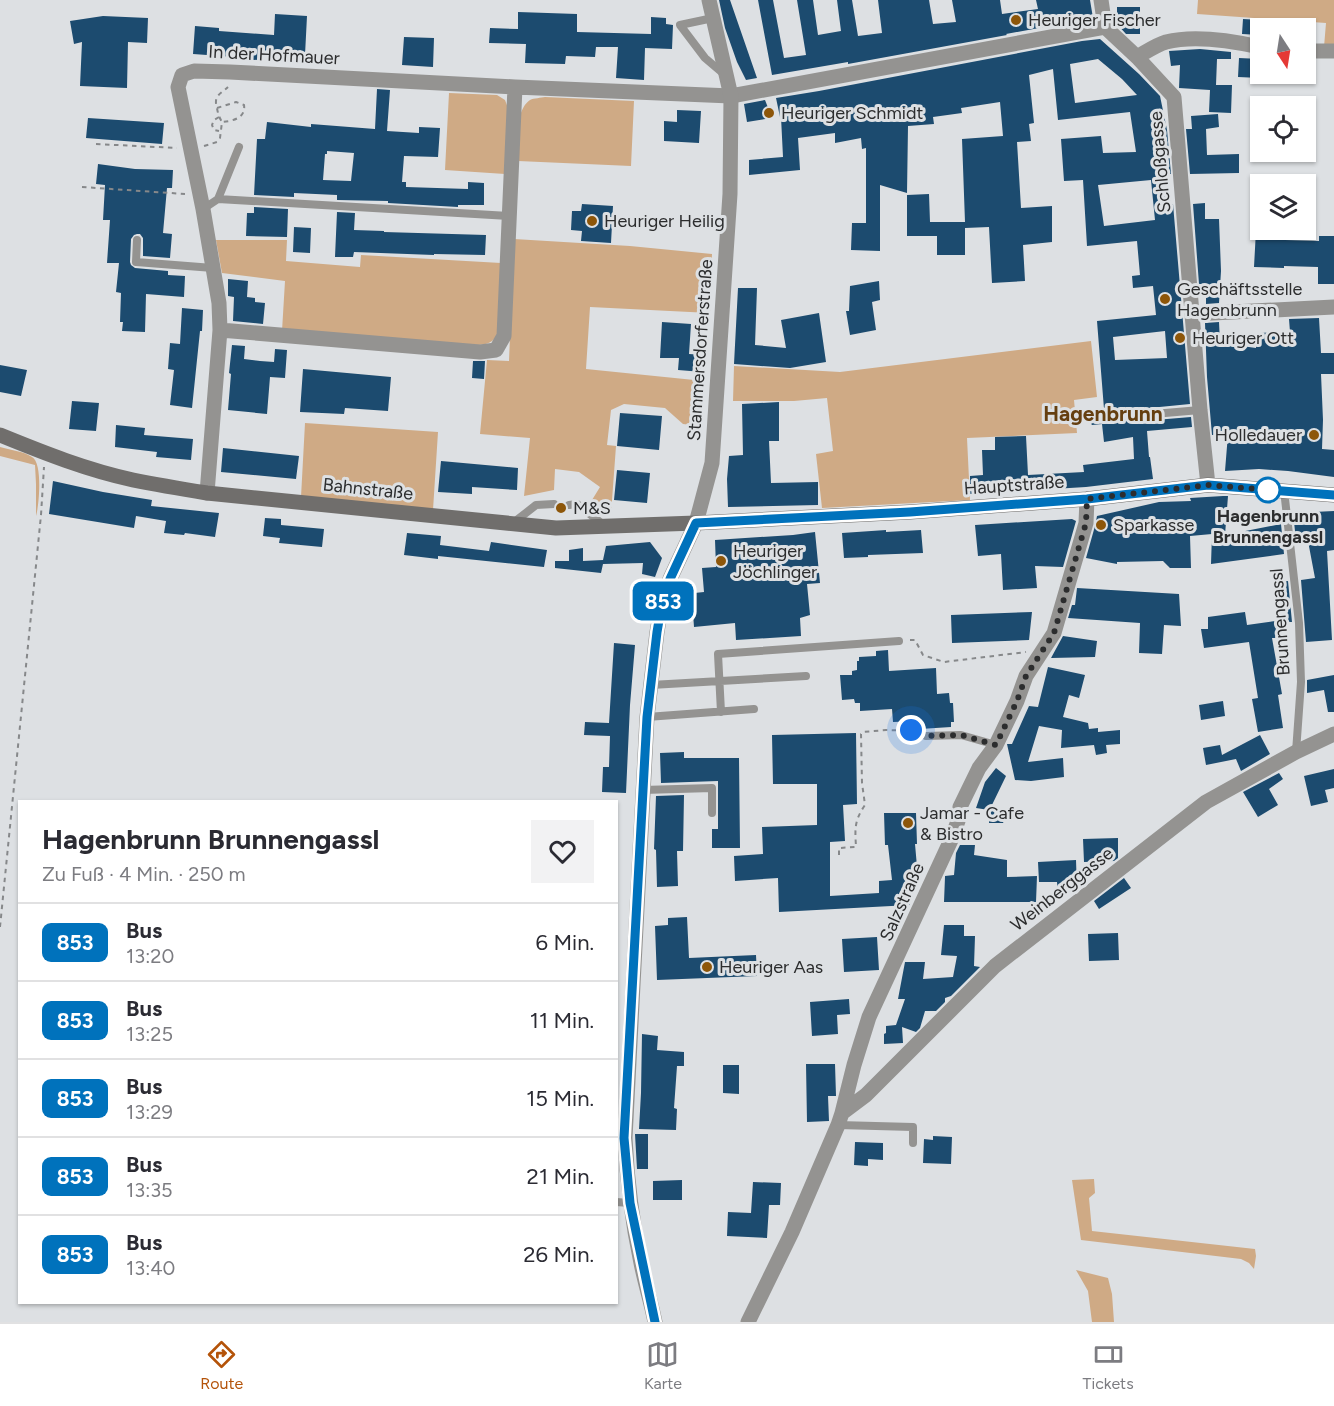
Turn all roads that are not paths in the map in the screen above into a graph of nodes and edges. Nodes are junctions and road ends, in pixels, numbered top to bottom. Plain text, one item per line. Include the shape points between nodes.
1 (709, 0) edge
2 (1101, 0) edge
3 (713, 18) junction
4 (1105, 27) junction
5 (1250, 45) edge
6 (1316, 51) edge
7 (1334, 51) edge
8 (1137, 57) junction
9 (728, 77) junction
10 (515, 87) junction
11 (731, 96) junction
12 (239, 147) dead end
13 (219, 199) junction
14 (201, 202) junction
15 (509, 216) junction
16 (137, 240) dead end
17 (213, 268) junction
18 (1334, 307) edge
19 (1193, 314) junction
20 (220, 330) junction
21 (1200, 410) junction
22 (1130, 416) dead end
23 (0, 435) edge
24 (0, 443) edge
25 (42, 452) junction
26 (1208, 485) junction
27 (1284, 490) junction
28 (207, 493) junction
29 (1334, 495) edge
30 (1087, 499) junction
31 (554, 504) dead end
32 (568, 505) dead end
33 (696, 523) junction
34 (512, 524) junction
35 (605, 526) junction
36 (899, 641) dead end
37 (806, 676) dead end
38 (719, 681) junction
39 (651, 685) junction
40 (754, 709) dead end
41 (721, 712) junction
42 (647, 717) junction
43 (1334, 734) edge
44 (926, 736) road end
45 (996, 745) junction
46 (1296, 752) junction
47 (643, 790) junction
48 (712, 813) dead end
49 (840, 1119) junction
50 (913, 1143) dead end
51 (623, 1203) edge
52 (654, 1322) edge
53 (748, 1322) edge

1 - 3 street, Stammersdorferstraße
2 - 4 street
3 - 9 street, Stammersdorferstraße
3 - 9 lane via 680,25 705,58
4 - 8 street, Schloßgasse
4 - 11 street
5 - 8 street via 1230,40 1180,39
6 - 7 street
8 - 19 street, Schloßgasse via 1174,97
9 - 11 street, Stammersdorferstraße
10 - 11 street, In der Hofmauer
10 - 14 street, In der Hofmauer via 230,72 194,71 182,75 178,87
10 - 15 street
11 - 33 street, Stammersdorferstraße via 730,194 712,463
12 - 13 lane
13 - 14 lane
13 - 15 lane
14 - 17 street, In der Hofmauer
15 - 20 street via 504,336 496,350 480,352
16 - 17 lane via 136,262
17 - 20 street, In der Hofmauer
18 - 19 street
19 - 21 street, Schloßgasse
20 - 28 street, In der Hofmauer
21 - 22 lane
21 - 26 street, Schloßgasse
23 - 25 main road, Bahnstraße
24 - 25 main road, Bahnstraße
25 - 28 main road, Bahnstraße via 132,479
26 - 27 main road, Hauptstraße
26 - 30 main road, Hauptstraße
27 - 29 main road, Hauptstraße
27 - 46 lane, Brunnengassl via 1299,623 1301,681
28 - 34 main road, Bahnstraße
30 - 33 main road, Hauptstraße
30 - 45 street, Salzstraße via 1086,523 1054,633 1026,676
31 - 34 lane via 536,505
32 - 35 lane via 577,504
33 - 35 main road, Bahnstraße
33 - 39 street, Stammersdorferstraße via 662,603
34 - 35 main road, Bahnstraße via 556,528
36 - 38 lane via 718,654
37 - 38 lane
38 - 39 lane
38 - 41 lane
39 - 42 street, Stammersdorferstraße
40 - 41 lane
41 - 42 lane
42 - 47 street, Stammersdorferstraße
43 - 46 street, Weinberggasse
44 - 45 lane via 961,735
45 - 49 street, Salzstraße via 979,768 960,807 951,840 869,1017
46 - 49 street, Weinberggasse via 1206,802 995,966
47 - 48 lane via 712,788
47 - 51 street, Stammersdorferstraße
49 - 50 lane via 913,1127
49 - 53 street, Salzstraße
51 - 52 street, Stammersdorferstraße

